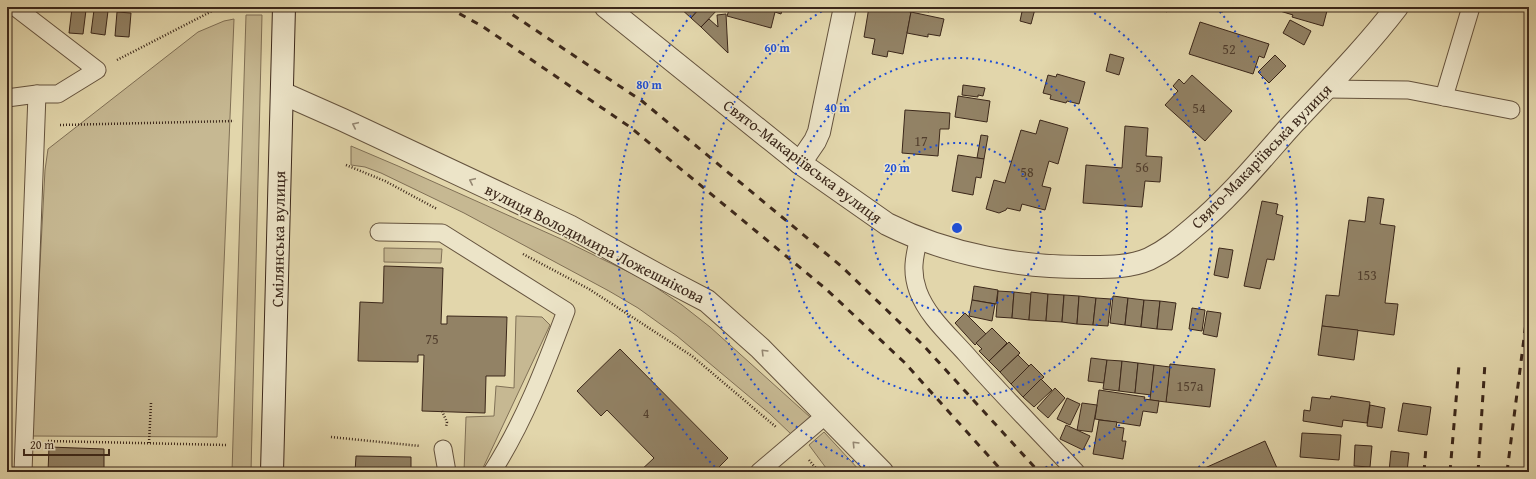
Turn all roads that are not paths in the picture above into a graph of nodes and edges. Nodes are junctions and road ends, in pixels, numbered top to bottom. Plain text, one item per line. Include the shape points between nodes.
1 (15, 7) edge
2 (284, 7) edge
3 (606, 7) edge
4 (845, 7) edge
5 (1397, 7) edge
6 (1472, 7) edge
7 (1326, 89) junction
8 (282, 93) junction
9 (37, 94) junction
10 (1444, 97) junction
11 (7, 98) edge
12 (1511, 110) dead end
13 (800, 163) junction
14 (379, 232) dead end
15 (919, 238) junction
16 (826, 415) junction
17 (18, 448) edge
18 (443, 449) road end
19 (23, 472) edge
20 (272, 472) edge
21 (447, 472) edge
22 (492, 472) edge
23 (759, 472) edge
24 (882, 472) edge
25 (1076, 472) edge

1 - 9 lane via 97,70 58,94
2 - 8 street, Смілянська вулиця
3 - 13 street, Свято-Макаріївська вулиця
4 - 13 street via 818,132
5 - 7 street, Свято-Макаріївська вулиця
6 - 10 lane
7 - 10 lane via 1408,90
7 - 15 street, Свято-Макаріївська вулиця via 1205,218 1172,246 1148,259 1130,265 1107,267 1036,266 978,256
16 -> 8 street, вулиця Володимира Ложешнікова via 760,348 708,301 568,226
8 - 20 street, Смілянська вулиця
9 - 11 lane
9 - 17 lane
10 - 12 lane
13 - 15 street, Свято-Макаріївська вулиця via 887,224
14 - 22 lane via 442,233 566,311 536,388 508,446
15 - 25 lane via 914,256 914,272 918,291 927,308 978,368
16 - 23 lane
24 -> 16 street, вулиця Володимира Ложешнікова
17 - 19 lane
18 - 21 lane

